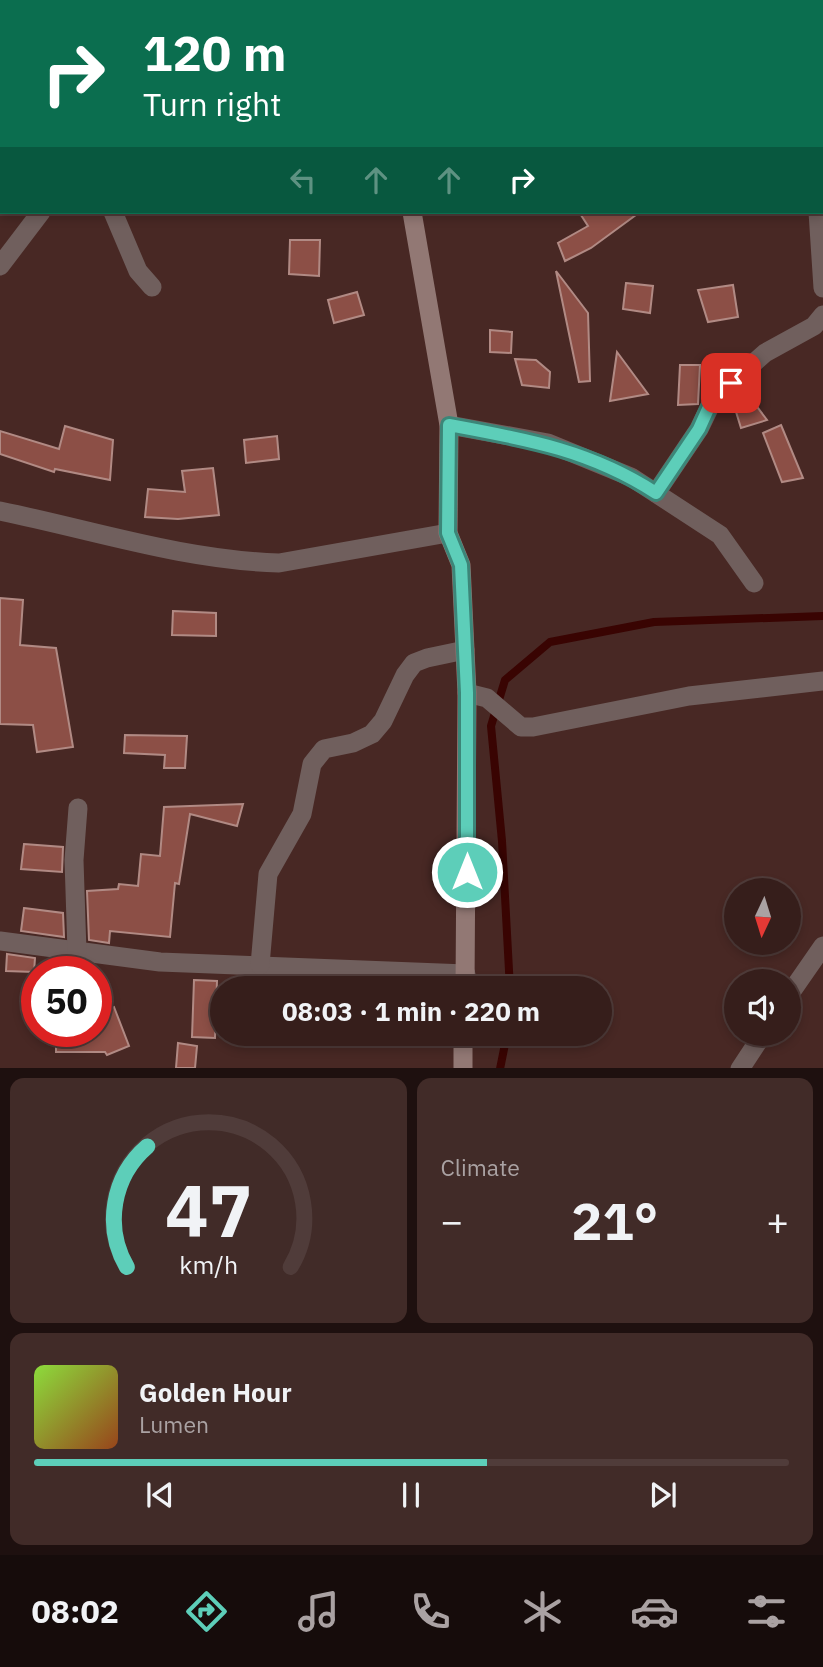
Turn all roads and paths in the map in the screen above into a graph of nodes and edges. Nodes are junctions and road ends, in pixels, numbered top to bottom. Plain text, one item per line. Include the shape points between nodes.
1 (39, 214) edge
2 (114, 214) edge
3 (412, 214) edge
4 (818, 214) edge
5 (0, 266) edge
6 (152, 287) dead end
7 (823, 288) edge
8 (823, 315) edge
9 (449, 425) junction
10 (656, 493) junction
11 (0, 511) edge
12 (448, 533) junction
13 (754, 583) dead end
14 (465, 650) junction
15 (823, 681) edge
16 (467, 693) junction
17 (78, 808) dead end
18 (0, 941) edge
19 (823, 946) edge
20 (77, 952) junction
21 (260, 965) junction
22 (401, 976) edge
23 (465, 976) edge
24 (801, 978) edge
25 (463, 1046) edge
26 (755, 1046) edge
27 (463, 1068) edge
28 (741, 1068) edge

1 - 5 street
2 - 6 street via 138,271
3 - 9 main road
4 - 7 street
8 - 10 street via 814,326 765,353 713,398 699,429
9 - 10 street via 548,443 631,477
9 - 12 main road
10 - 13 street via 720,535
11 - 12 street via 151,548 257,563 279,564
12 - 14 main road via 461,565
14 - 16 main road
14 - 21 street via 414,663 372,734 324,749 312,764 302,814 268,874
15 - 16 street via 689,696 521,727 487,698
16 - 23 main road
17 - 20 street via 74,860
18 - 20 street
19 - 24 street
20 - 21 street via 160,962
21 - 22 street
25 - 27 main road
26 - 28 street

